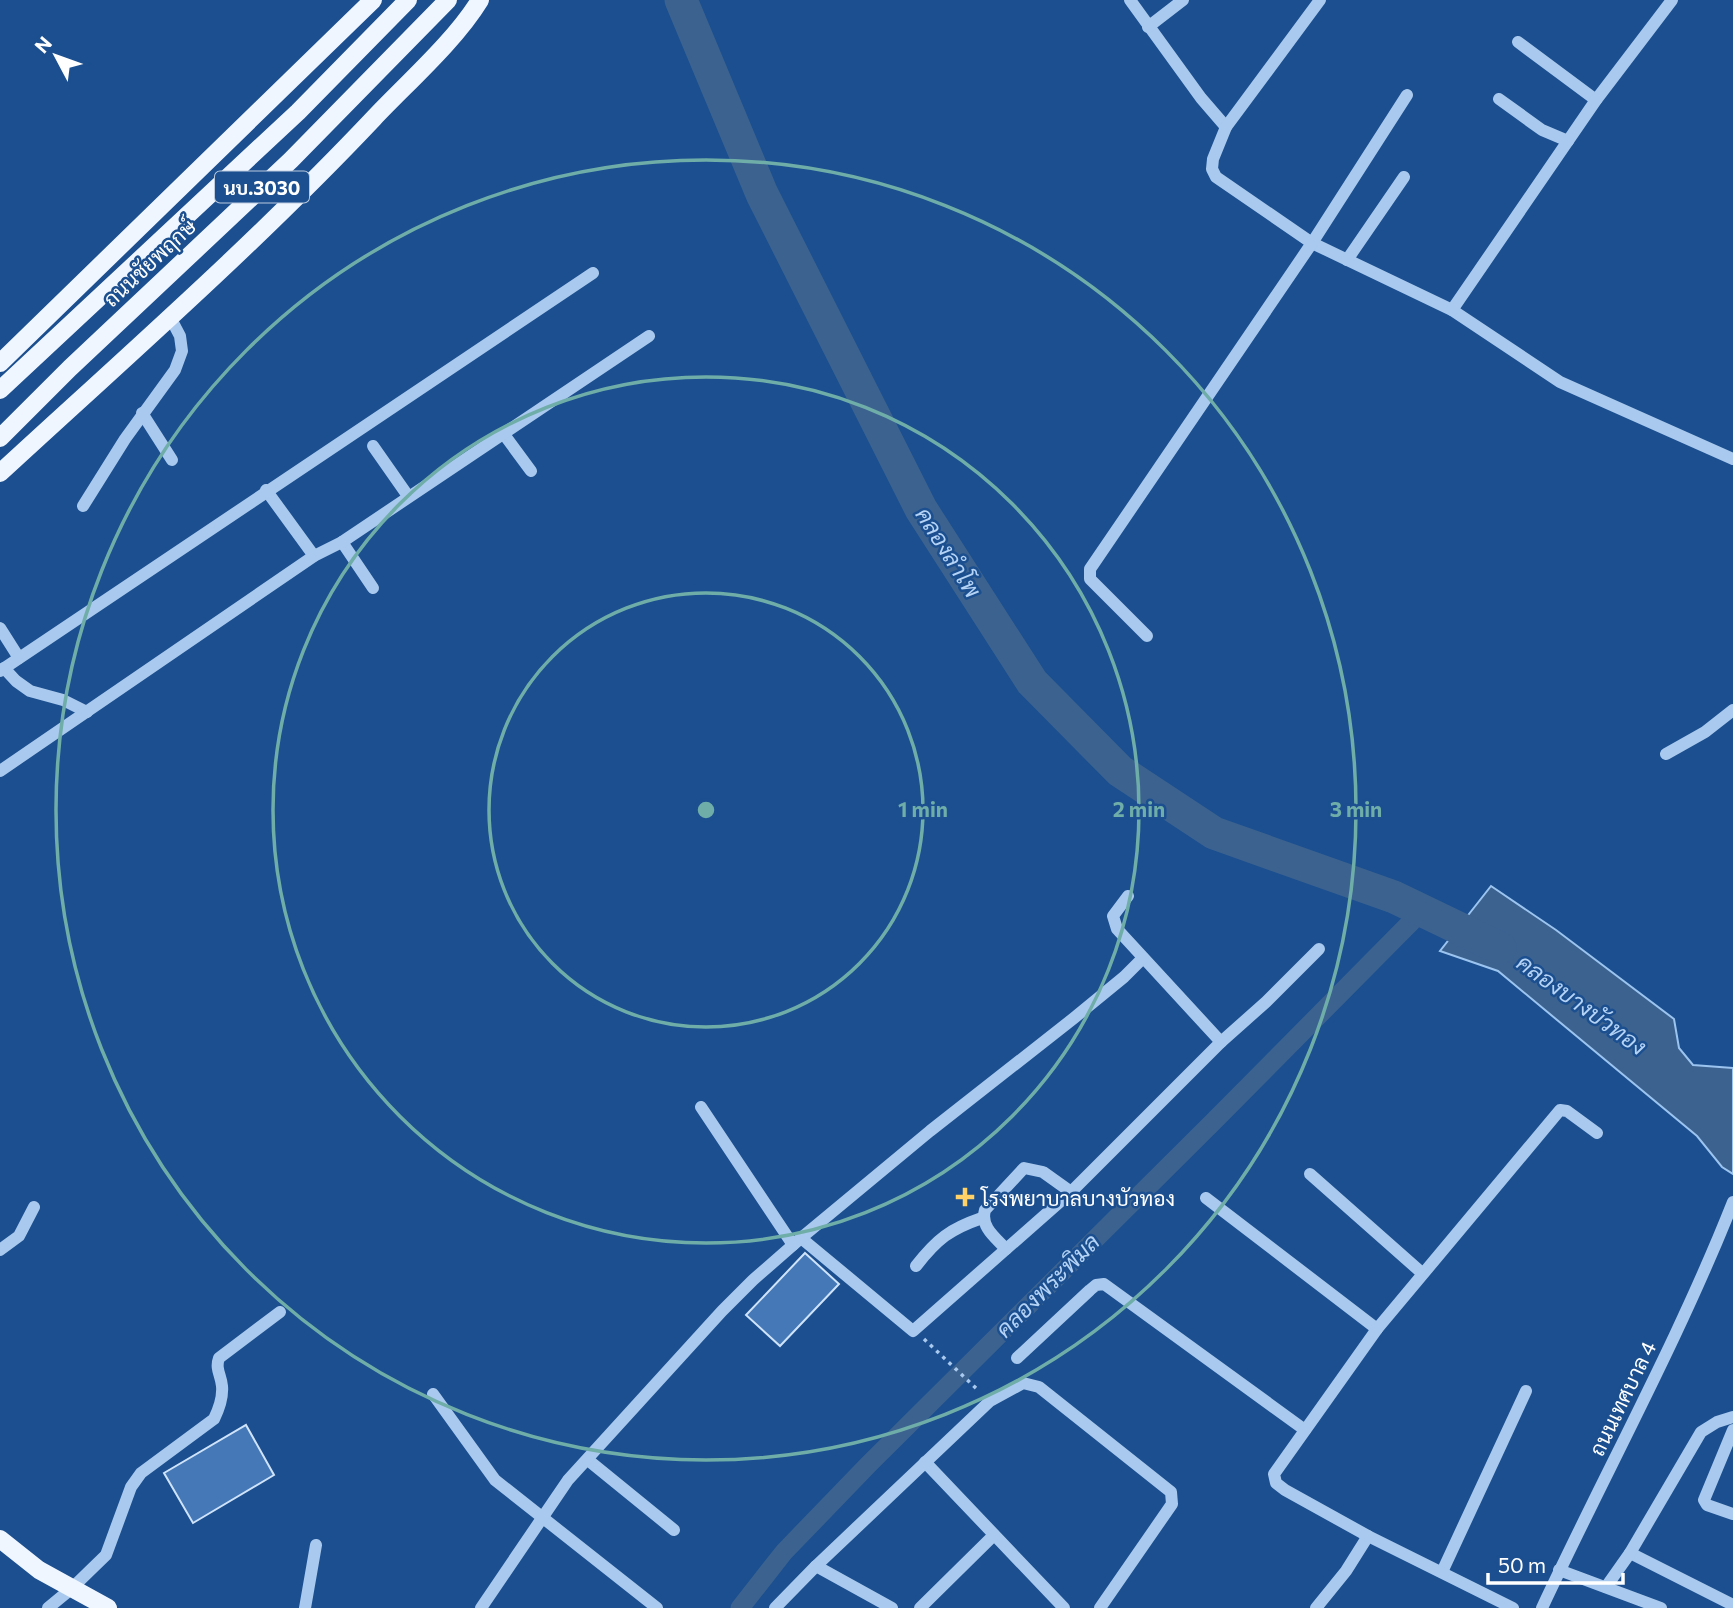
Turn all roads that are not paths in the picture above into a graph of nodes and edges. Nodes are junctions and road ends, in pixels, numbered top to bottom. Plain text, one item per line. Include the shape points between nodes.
1 (373, 0) edge
2 (408, 0) edge
3 (448, 0) edge
4 (480, 0) edge
5 (1130, 0) edge
6 (1183, 0) edge
7 (1320, 0) edge
8 (1672, 0) edge
9 (1148, 27) junction
10 (1518, 42) dead end
11 (1407, 95) dead end
12 (1499, 99) dead end
13 (1597, 100) junction
14 (1226, 127) junction
15 (1568, 141) junction
16 (1404, 177) dead end
17 (1312, 243) junction
18 (1347, 260) junction
19 (593, 273) dead end
20 (1452, 310) junction
21 (170, 317) junction
22 (649, 336) dead end
23 (0, 363) edge
24 (0, 390) edge
25 (142, 413) junction
26 (503, 433) junction
27 (0, 438) edge
28 (373, 446) dead end
29 (1733, 459) edge
30 (172, 460) dead end
31 (531, 471) dead end
32 (0, 473) edge
33 (266, 491) junction
34 (408, 496) junction
35 (83, 506) dead end
36 (342, 542) junction
37 (314, 556) junction
38 (373, 588) dead end
39 (0, 628) edge
40 (1147, 636) dead end
41 (19, 658) junction
42 (2, 669) edge
43 (1733, 710) edge
44 (87, 712) junction
45 (1666, 754) dead end
46 (0, 771) edge
47 (1128, 896) dead end
48 (1319, 949) dead end
49 (1143, 958) junction
50 (1221, 1042) junction
51 (701, 1107) dead end
52 (1597, 1133) dead end
53 (1310, 1174) dead end
54 (1071, 1192) junction
55 (1206, 1198) dead end
56 (1733, 1202) edge
57 (34, 1206) dead end
58 (982, 1218) junction
59 (797, 1241) junction
60 (1006, 1249) junction
61 (0, 1250) edge
62 (916, 1266) dead end
63 (1422, 1273) junction
64 (280, 1312) dead end
65 (1377, 1329) junction
66 (1017, 1358) dead end
67 (1526, 1391) dead end
68 (433, 1394) dead end
69 (1733, 1417) edge
70 (1305, 1430) junction
71 (1733, 1430) edge
72 (588, 1460) junction
73 (925, 1462) junction
74 (1733, 1514) edge
75 (542, 1519) junction
76 (674, 1530) dead end
77 (994, 1535) junction
78 (1368, 1536) junction
79 (0, 1539) edge
80 (316, 1545) dead end
81 (1630, 1553) junction
82 (816, 1566) junction
83 (1559, 1570) junction
84 (1441, 1572) junction
85 (1606, 1587) junction
86 (71, 1589) junction
87 (1733, 1605) edge
88 (48, 1608) edge
89 (107, 1608) edge
90 (305, 1608) edge
91 (481, 1608) edge
92 (657, 1608) edge
93 (775, 1608) edge
94 (892, 1608) edge
95 (920, 1608) edge
96 (1064, 1608) edge
97 (1100, 1608) edge
98 (1316, 1608) edge
99 (1513, 1608) edge
100 (1542, 1608) edge
101 (1661, 1608) edge

1 - 23 main road
2 - 24 main road, ถนนชัยพฤกษ์ / นบ.3030 via 298,112
3 - 27 main road, ถนนชัยพฤกษ์ / นบ.3030 via 291,160
4 - 21 main road via 341,153
5 - 9 street
6 - 9 street
7 - 14 street
8 - 13 street
9 - 14 street
10 - 13 street
11 - 17 street
12 - 15 street via 1542,130
13 - 15 street
14 - 17 street via 1213,159 1216,177
15 - 20 street
16 - 18 street
17 - 18 street
17 - 40 street via 1090,569 1090,579
18 - 20 street
19 - 33 street
20 - 29 street via 1560,382
21 - 25 street via 182,351 174,370
21 - 32 main road
22 - 26 street
25 - 30 street
25 - 35 street
26 - 31 street
26 - 34 street
28 - 34 street
33 - 37 street
33 - 41 street
34 - 36 street
36 - 37 street
36 - 38 street
37 - 44 street
39 - 41 street
41 - 42 street
42 - 44 street via 30,691
43 - 45 street
44 - 46 street
47 - 49 street via 1113,921
48 - 50 street
49 - 50 street
49 - 59 street
50 - 54 street
51 - 59 street
52 - 63 street via 1560,1110
53 - 63 street
54 - 58 street via 1043,1171 1024,1168
54 - 60 street
55 - 65 street
56 - 83 street, ถนนเทศบาล 4 via 1671,1342
57 - 61 street via 19,1236
58 - 60 street
58 - 62 street via 956,1227
59 - 60 street via 913,1331
59 - 72 street via 722,1311
63 - 65 street
64 - 86 street via 219,1358 216,1365 222,1386 214,1419 141,1473 131,1487 106,1555
65 - 70 street
66 - 70 street via 1090,1290 1104,1284
67 - 84 street
68 - 75 street via 495,1480
69 - 81 street via 1701,1432
70 - 78 street via 1274,1472 1276,1483
71 - 74 street via 1704,1500
72 - 75 street
72 - 76 street
73 - 77 street
73 - 82 street
73 - 97 street via 990,1401 1030,1383 1168,1489 1172,1504
75 - 91 street
75 - 92 street
77 - 95 street
77 - 96 street
78 - 84 street
78 - 98 street
79 - 86 main road
80 - 90 street
81 - 85 street
81 - 87 street
82 - 93 street
82 - 94 street
83 - 85 street
83 - 100 street, ถนนเทศบาล 4
84 - 99 street
85 - 101 street
86 - 88 street
86 - 89 main road

